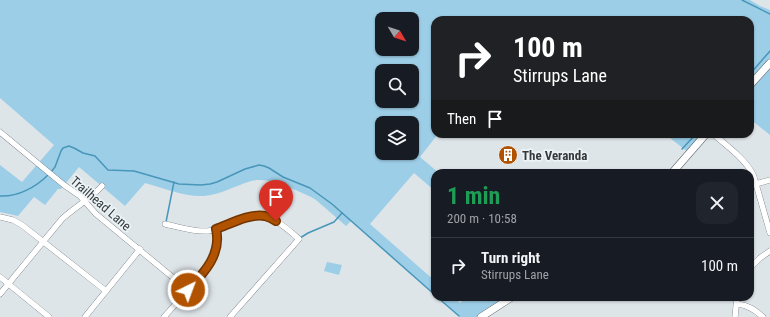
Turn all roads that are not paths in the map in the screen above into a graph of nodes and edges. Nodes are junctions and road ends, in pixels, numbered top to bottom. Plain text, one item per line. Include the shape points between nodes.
1 (770, 63) edge
2 (754, 81) edge
3 (0, 132) edge
4 (703, 138) edge
5 (717, 138) edge
6 (675, 169) edge
7 (750, 169) edge
8 (754, 177) edge
9 (770, 180) edge
10 (756, 184) junction
11 (102, 186) dead end
12 (86, 201) junction
13 (0, 217) edge
14 (165, 224) dead end
15 (216, 229) junction
16 (770, 233) edge
17 (43, 242) junction
18 (140, 250) junction
19 (770, 251) edge
20 (754, 264) edge
21 (0, 277) edge
22 (8, 284) junction
23 (188, 290) junction
24 (106, 292) junction
25 (0, 294) edge
26 (506, 301) edge
27 (737, 304) joint
28 (49, 317) edge
29 (85, 317) edge
30 (164, 317) edge
31 (230, 317) edge
32 (481, 317) edge
33 (735, 317) edge
34 (763, 317) edge

1 - 2 main road
3 - 12 street, Trailhead Lane
4 - 6 main road
5 - 7 street
8 - 10 street
9 - 10 street
10 - 16 street
11 - 12 street
12 - 17 street via 69,212
12 - 18 street, Trailhead Lane via 96,214
13 - 17 street via 18,222
14 - 15 street via 194,230
15 - 23 street via 217,246 212,259
15 - 31 street via 250,217 264,216 283,225 299,238
17 - 22 street
17 - 24 street
18 - 23 street, Trailhead Lane
18 - 24 street
19 - 20 street
21 - 22 street
22 - 25 street
22 - 28 street
23 - 30 street
24 - 29 street
26 - 32 main road
27 - 33 street
27 - 34 street via 749,306

